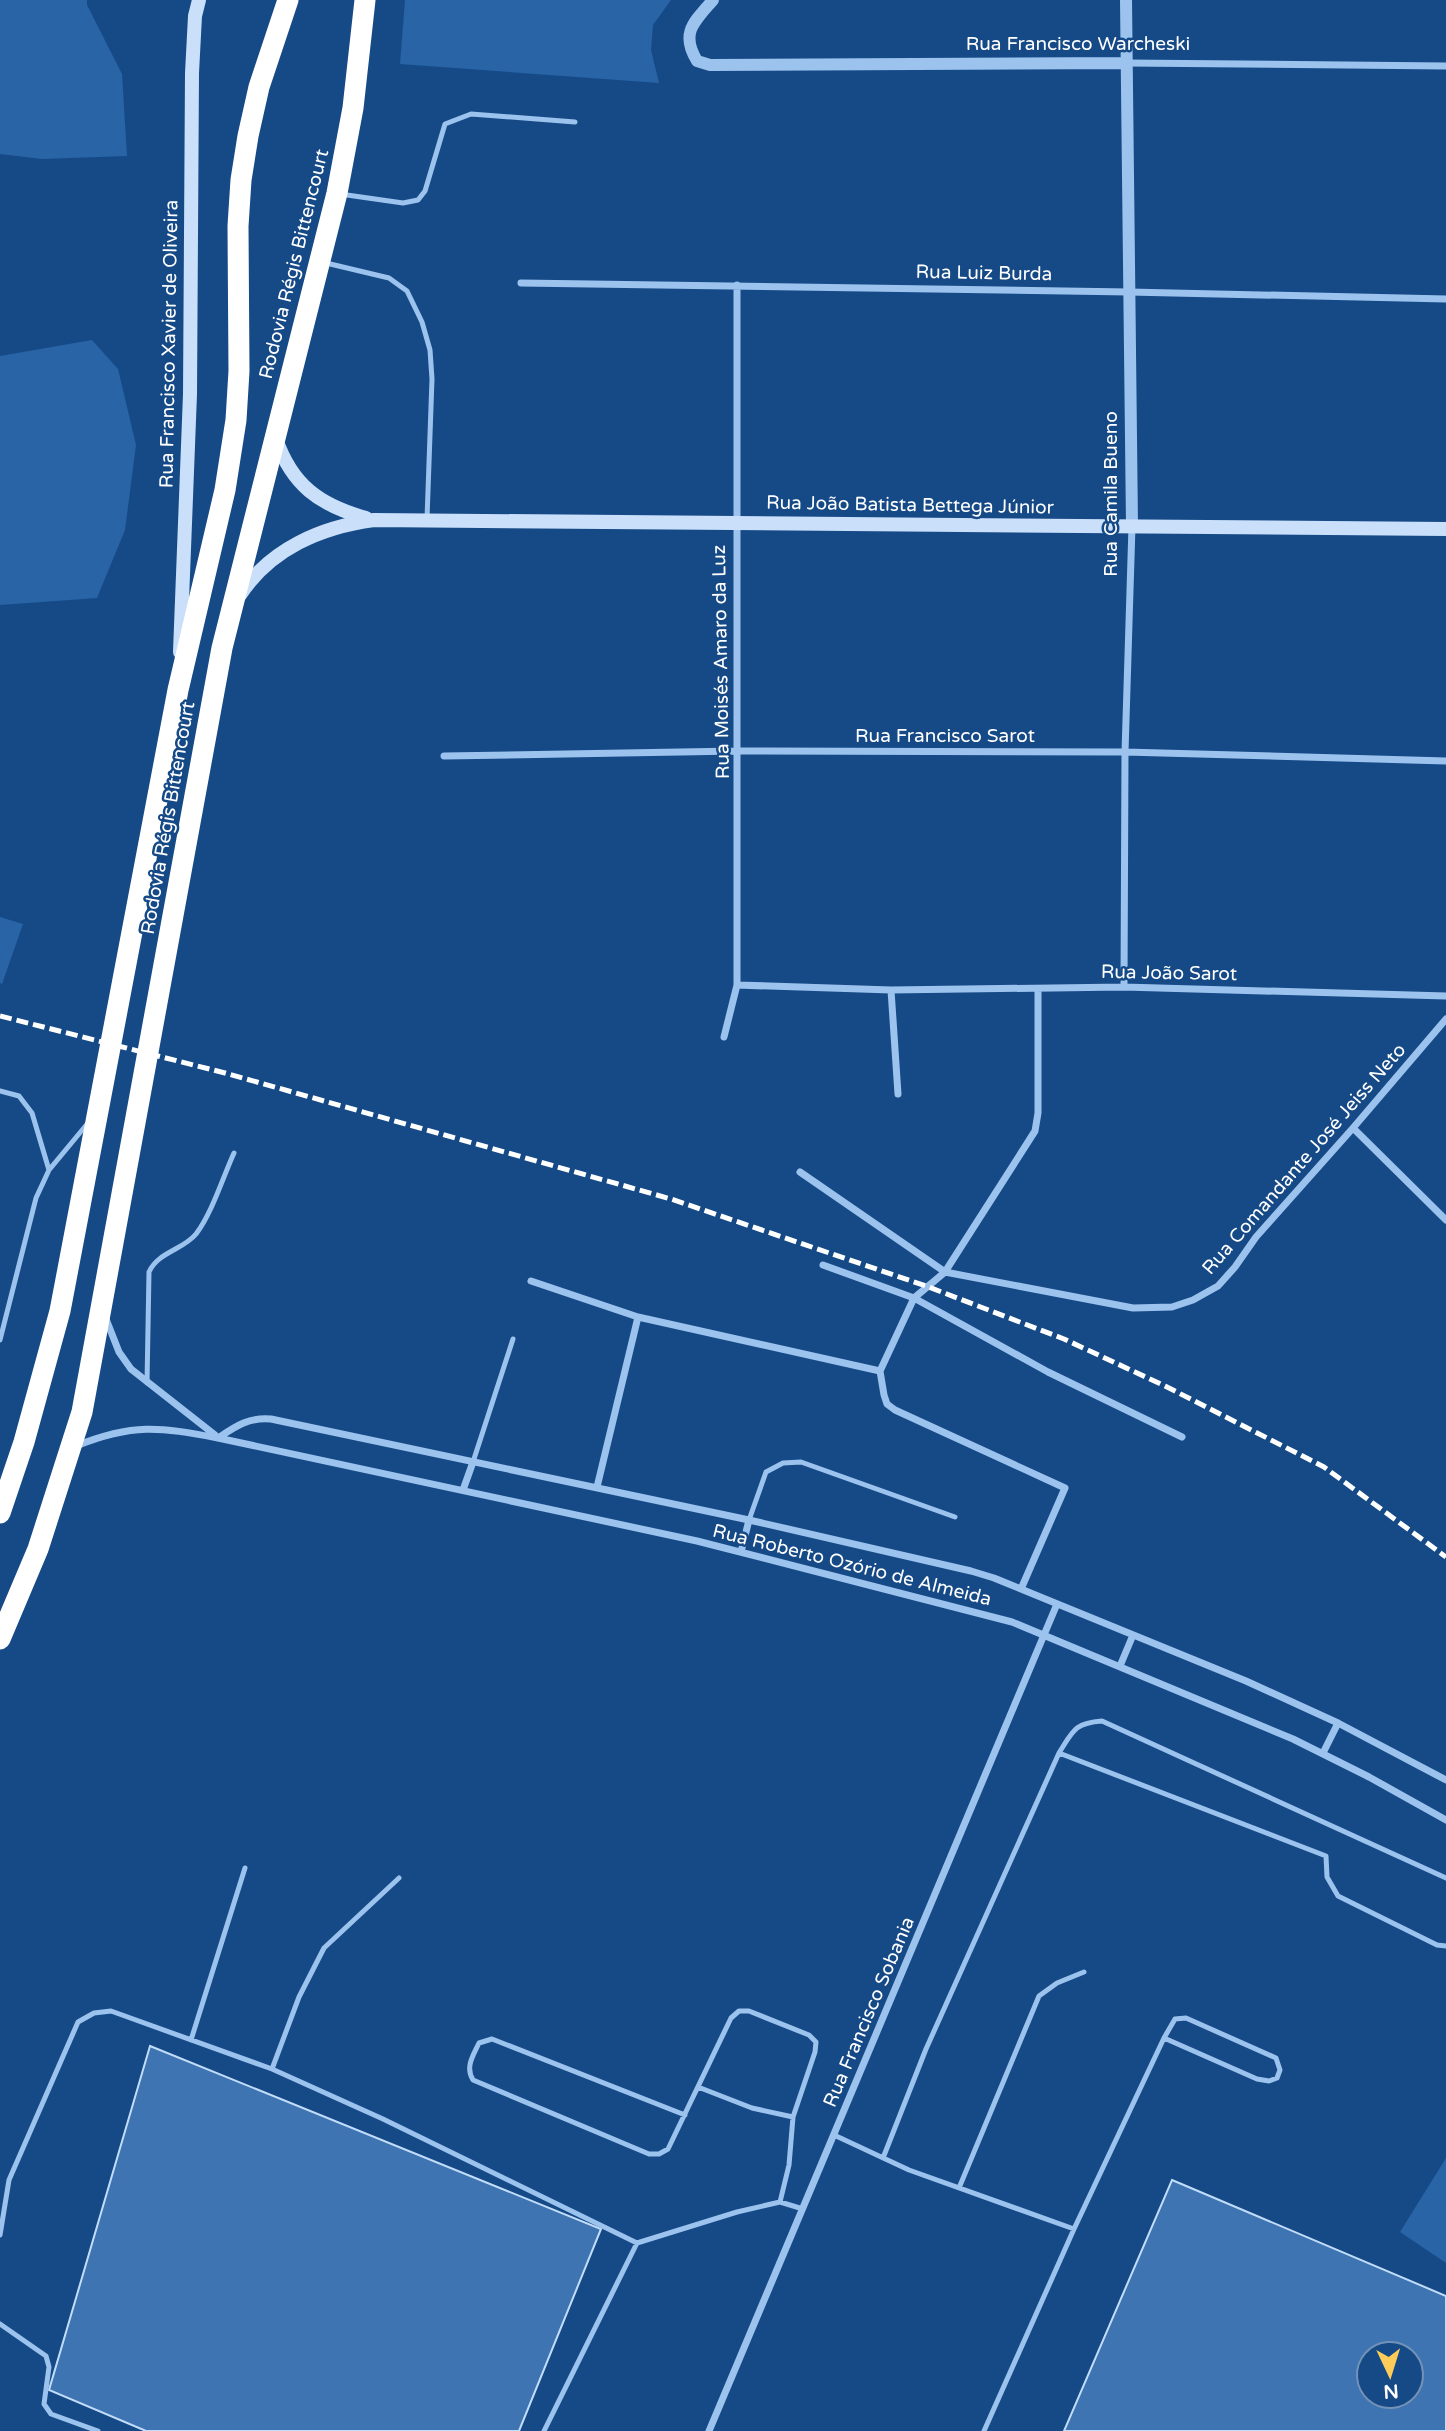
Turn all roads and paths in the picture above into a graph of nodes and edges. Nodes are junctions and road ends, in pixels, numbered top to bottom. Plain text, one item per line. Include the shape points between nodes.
1 (199, 0) edge
2 (289, 0) edge
3 (365, 0) edge
4 (713, 0) edge
5 (1126, 0) edge
6 (1126, 63) junction
7 (1446, 66) edge
8 (575, 122) dead end
9 (337, 193) junction
10 (319, 262) junction
11 (521, 283) dead end
12 (737, 285) junction
13 (1129, 292) junction
14 (1446, 299) edge
15 (275, 437) junction
16 (374, 520) junction
17 (427, 520) junction
18 (735, 523) junction
19 (1132, 526) junction
20 (1446, 529) edge
21 (230, 611) junction
22 (178, 690) junction
23 (738, 751) junction
24 (1125, 752) junction
25 (444, 756) dead end
26 (1446, 761) edge
27 (737, 985) junction
28 (1124, 987) junction
29 (1038, 989) junction
30 (891, 990) junction
31 (1446, 996) edge
32 (1446, 1018) edge
33 (724, 1037) dead end
34 (0, 1091) edge
35 (898, 1094) dead end
36 (99, 1110) junction
37 (1353, 1128) junction
38 (234, 1153) dead end
39 (49, 1170) junction
40 (800, 1172) dead end
41 (1446, 1220) edge
42 (823, 1265) dead end
43 (946, 1272) junction
44 (531, 1281) dead end
45 (914, 1298) junction
46 (102, 1309) junction
47 (638, 1317) junction
48 (513, 1339) dead end
49 (0, 1340) edge
50 (880, 1371) junction
51 (147, 1383) junction
52 (1182, 1437) dead end
53 (218, 1438) junction
54 (72, 1447) junction
55 (472, 1462) junction
56 (597, 1487) junction
57 (463, 1490) junction
58 (0, 1513) edge
59 (955, 1517) dead end
60 (749, 1520) junction
61 (741, 1552) junction
62 (1021, 1589) junction
63 (1057, 1604) junction
64 (1044, 1634) junction
65 (1133, 1635) junction
66 (0, 1639) edge
67 (1120, 1666) junction
68 (1338, 1723) junction
69 (1059, 1753) junction
70 (1323, 1753) junction
71 (1446, 1780) edge
72 (1446, 1820) edge
73 (244, 1868) dead end
74 (399, 1878) dead end
75 (1446, 1878) edge
76 (1446, 1946) edge
77 (1084, 1972) dead end
78 (1164, 2038) junction
79 (191, 2040) junction
80 (272, 2069) junction
81 (698, 2087) junction
82 (685, 2115) junction
83 (793, 2117) junction
84 (834, 2135) junction
85 (883, 2158) junction
86 (959, 2188) junction
87 (780, 2202) junction
88 (803, 2209) junction
89 (1074, 2229) junction
90 (0, 2235) edge
91 (638, 2243) junction
92 (0, 2324) edge
93 (98, 2431) edge
94 (544, 2431) edge
95 (709, 2431) edge
96 (984, 2431) edge

1 - 22 main road, Rua Francisco Xavier de Oliveira via 192,73 190,394
2 - 22 highway, Rodovia Régis Bittencourt via 259,87 248,136 238,226 236,420 225,490
3 - 9 highway, Rodovia Régis Bittencourt via 353,108
4 - 6 street, Rua Francisco Warcheski via 688,36 697,61 710,65
5 - 6 street, Rua Camila Bueno
6 - 7 street, Rua Francisco Warcheski
6 - 13 street, Rua Camila Bueno
8 - 9 lane via 471,114 457,118 445,124 425,191 418,200 403,203
9 - 10 highway, Rodovia Régis Bittencourt
10 - 15 highway, Rodovia Régis Bittencourt
10 - 17 lane via 389,278 407,291 422,322 432,379
11 - 12 street, Rua Luiz Burda
12 - 13 street, Rua Luiz Burda
12 - 18 street, Rua Moisés Amaro da Luz
13 - 14 street, Rua Luiz Burda
13 - 19 street, Rua Camila Bueno
15 - 16 main road, Rua João Batista Bettega Júnior via 291,472 311,493 336,508
15 - 21 highway, Rodovia Régis Bittencourt
16 - 17 main road, Rua João Batista Bettega Júnior
16 - 21 main road, Rua João Batista Bettega Júnior via 326,529 283,552 263,567
17 - 18 main road, Rua João Batista Bettega Júnior
18 - 19 main road, Rua João Batista Bettega Júnior
18 - 23 street, Rua Moisés Amaro da Luz
19 - 20 main road, Rua João Batista Bettega Júnior
19 - 24 street, Rua Camila Bueno
21 - 46 highway, Rodovia Régis Bittencourt
22 - 36 highway, Rodovia Régis Bittencourt
23 - 24 street, Rua Francisco Sarot
23 - 25 street, Rua Francisco Sarot
23 - 27 street, Rua Moisés Amaro da Luz
24 - 26 street, Rua Francisco Sarot
24 - 28 street, Rua Camila Bueno
27 - 30 street, Rua João Sarot
27 - 33 street, Rua Moisés Amaro da Luz
28 - 29 street, Rua João Sarot
28 - 31 street, Rua João Sarot
29 - 30 street, Rua João Sarot
29 - 43 street via 1035,1131
30 - 35 street
32 - 37 street, Rua Comandante José Jeiss Neto
34 - 39 lane via 19,1096 32,1113
36 - 39 lane
36 - 58 highway, Rodovia Régis Bittencourt via 60,1311
37 - 41 street
37 - 43 street, Rua Comandante José Jeiss Neto via 1255,1237 1218,1286 1193,1300 1172,1307 1133,1308
38 - 51 lane via 202,1225 193,1237 153,1263 149,1272
39 - 49 lane via 36,1198
40 - 43 street
42 - 45 street
43 - 45 street
44 - 47 street
45 - 50 street
45 - 52 street via 1048,1372
46 - 51 street, Rua Roberto Ozório de Almeida via 119,1352
46 - 54 highway, Rodovia Régis Bittencourt
47 - 50 street
47 - 56 street
48 - 55 lane
50 - 62 street via 887,1404 895,1410 1065,1488
51 - 53 street, Rua Roberto Ozório de Almeida
53 - 54 street, Rua Roberto Ozório de Almeida via 148,1428 123,1430
53 - 55 street via 241,1423 271,1419
53 - 57 street, Rua Roberto Ozório de Almeida
54 - 66 highway, Rodovia Régis Bittencourt via 38,1549
55 - 56 street
55 - 57 street
56 - 60 street
57 - 61 street, Rua Roberto Ozório de Almeida
59 - 60 lane via 801,1462 783,1463 766,1472
60 - 61 street
60 - 62 street via 971,1571
61 - 64 street, Rua Roberto Ozório de Almeida
62 - 63 street
63 - 64 street, Rua Francisco Sobania
63 - 65 street
64 - 67 street, Rua Roberto Ozório de Almeida
64 - 84 street, Rua Francisco Sobania
65 - 67 street
65 - 68 street
67 - 70 street, Rua Roberto Ozório de Almeida
68 - 70 street
68 - 71 street
69 - 75 lane via 1075,1727 1102,1721
69 - 76 lane via 1326,1856 1327,1877 1338,1896
69 - 85 lane via 926,2049
70 - 72 street, Rua Roberto Ozório de Almeida
73 - 79 lane
74 - 80 lane via 324,1948 299,1997
77 - 86 lane via 1039,1996
78 - 78 lane via 1175,2019 1186,2018 1276,2058 1280,2070 1277,2078 1257,2079
78 - 89 lane
79 - 80 lane
79 - 90 lane via 111,2011 78,2022 9,2180
80 - 91 lane
81 - 82 lane
81 - 83 lane via 752,2108
81 - 83 lane via 731,2018 748,2011 816,2042
82 - 82 lane via 668,2149 649,2154 473,2080 469,2065 479,2043 492,2039
83 - 87 lane
84 - 85 lane
84 - 88 street, Rua Francisco Sobania
85 - 86 lane
86 - 89 lane
87 - 88 lane
87 - 91 lane
88 - 95 street, Rua Francisco Sobania
89 - 96 lane
91 - 94 lane
92 - 93 lane via 46,2356 44,2404 51,2414

